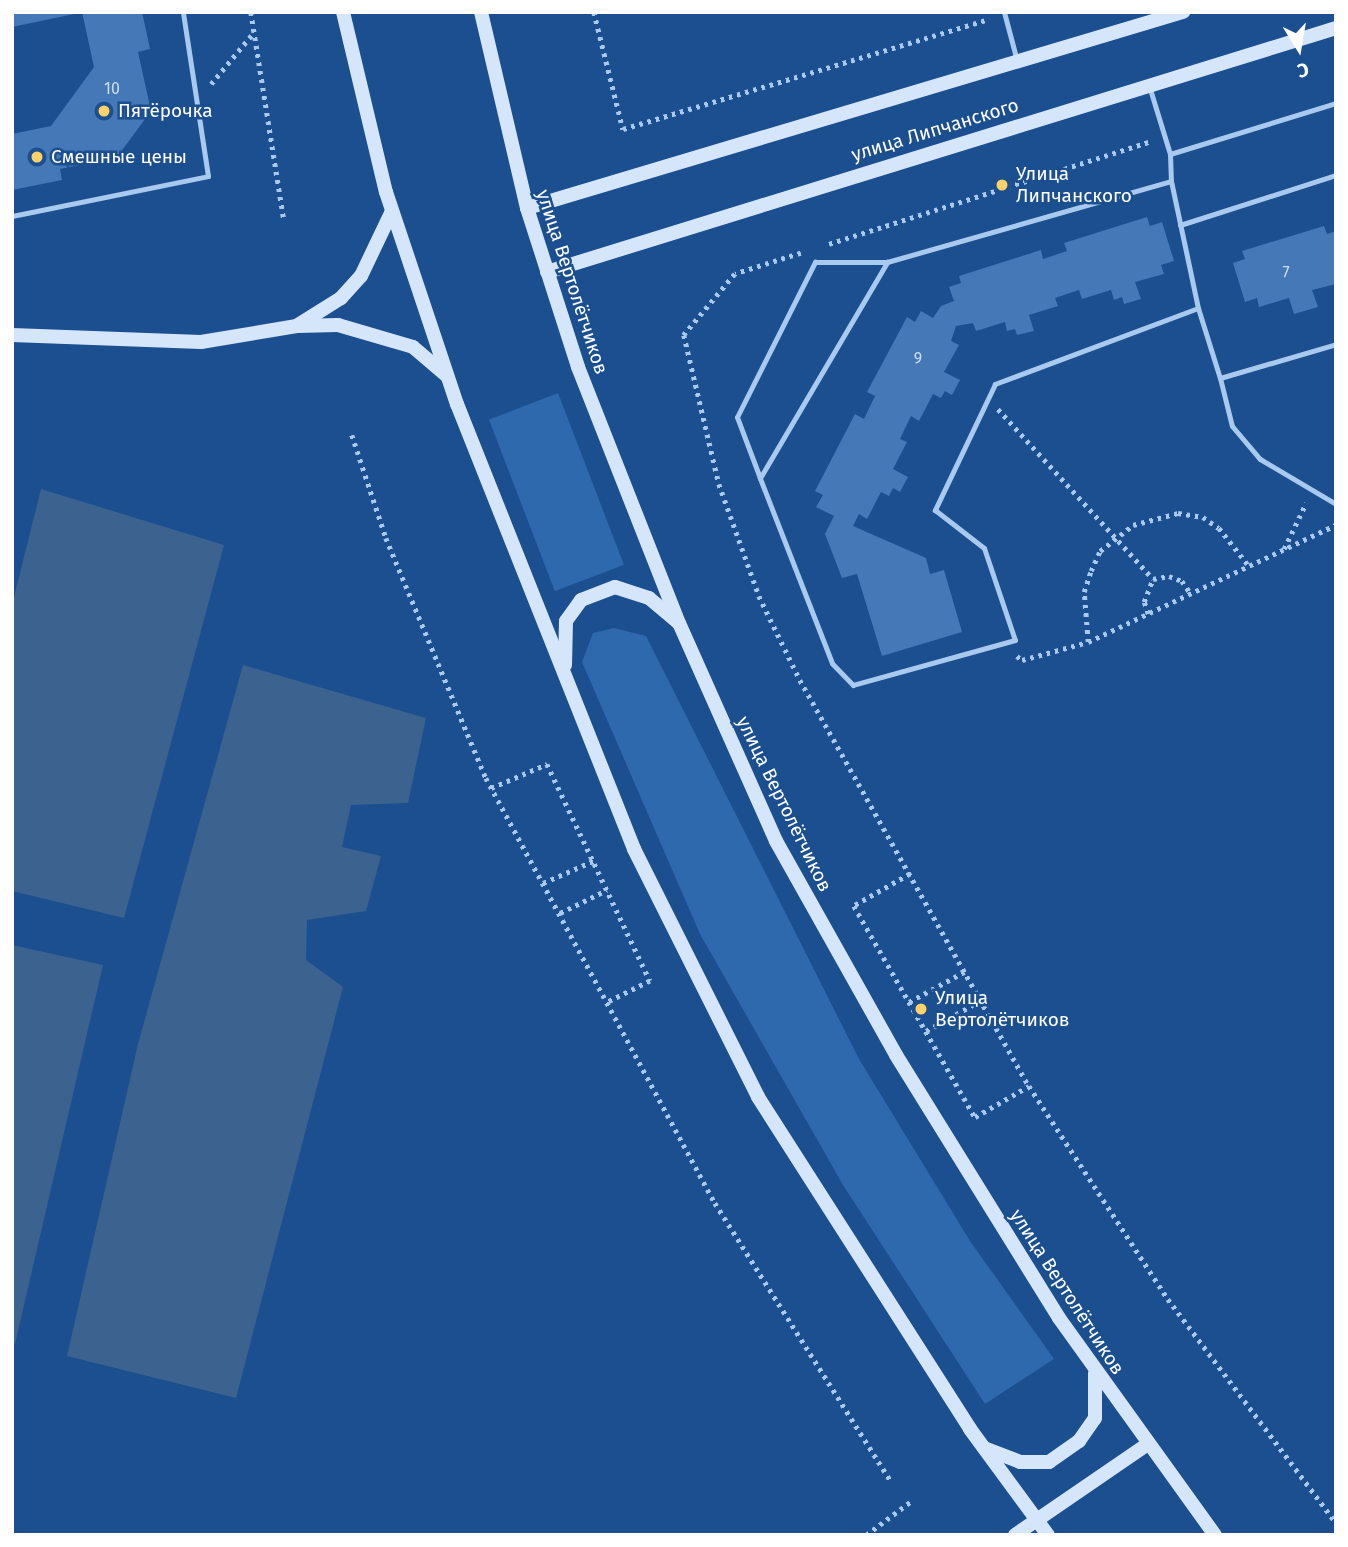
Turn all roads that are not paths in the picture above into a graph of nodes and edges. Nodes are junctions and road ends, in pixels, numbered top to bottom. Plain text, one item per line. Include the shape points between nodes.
1 (183, 12) edge
2 (343, 12) edge
3 (481, 12) edge
4 (1183, 12) edge
5 (1004, 13) edge
6 (1336, 28) edge
7 (1017, 61) junction
8 (1149, 84) junction
9 (1336, 103) edge
10 (1170, 154) junction
11 (1336, 175) edge
12 (1171, 181) junction
13 (527, 208) junction
14 (392, 211) junction
15 (12, 216) edge
16 (1180, 225) junction
17 (887, 262) junction
18 (547, 272) junction
19 (1198, 308) junction
20 (297, 326) junction
21 (12, 335) edge
22 (1336, 344) edge
23 (447, 376) junction
24 (1220, 378) junction
25 (760, 478) junction
26 (1336, 504) edge
27 (679, 623) junction
28 (565, 671) junction
29 (1095, 1373) junction
30 (1148, 1444) junction
31 (983, 1447) junction
32 (1036, 1519) junction
33 (1014, 1535) edge
34 (1048, 1535) edge
35 (1215, 1535) edge

1 - 15 lane via 208,176
2 - 14 main road
3 - 13 main road, улица Вертолётчиков
4 - 7 main road
5 - 7 lane
6 - 8 main road, улица Липчанского
7 - 13 main road
8 - 10 lane
8 - 18 main road, улица Липчанского
9 - 10 lane
10 - 12 lane
11 - 16 lane
12 - 16 lane
12 - 17 lane
13 - 18 main road, улица Вертолётчиков
14 - 20 main road via 361,276 341,298
14 - 23 main road
16 - 19 lane
17 - 25 lane
17 - 25 lane via 815,262 737,417
18 - 27 main road, улица Вертолётчиков via 578,367
19 - 24 lane
19 - 25 lane via 995,384 934,510 984,548 1015,640 853,685 832,663
20 - 21 main road via 201,342
20 - 23 main road via 338,325 380,334 413,347
22 - 24 lane
23 - 28 main road
24 - 26 lane via 1232,426 1260,459
27 - 28 main road via 649,598 615,587 581,600 566,621
27 - 29 main road, улица Вертолётчиков via 776,841 875,1019
28 - 31 main road via 634,849 758,1097
29 - 30 main road, улица Вертолётчиков
29 - 31 main road via 1095,1418 1079,1441 1049,1462 1020,1462
30 - 32 main road
30 - 35 main road, улица Вертолётчиков
31 - 32 main road
32 - 33 main road
32 - 34 main road

